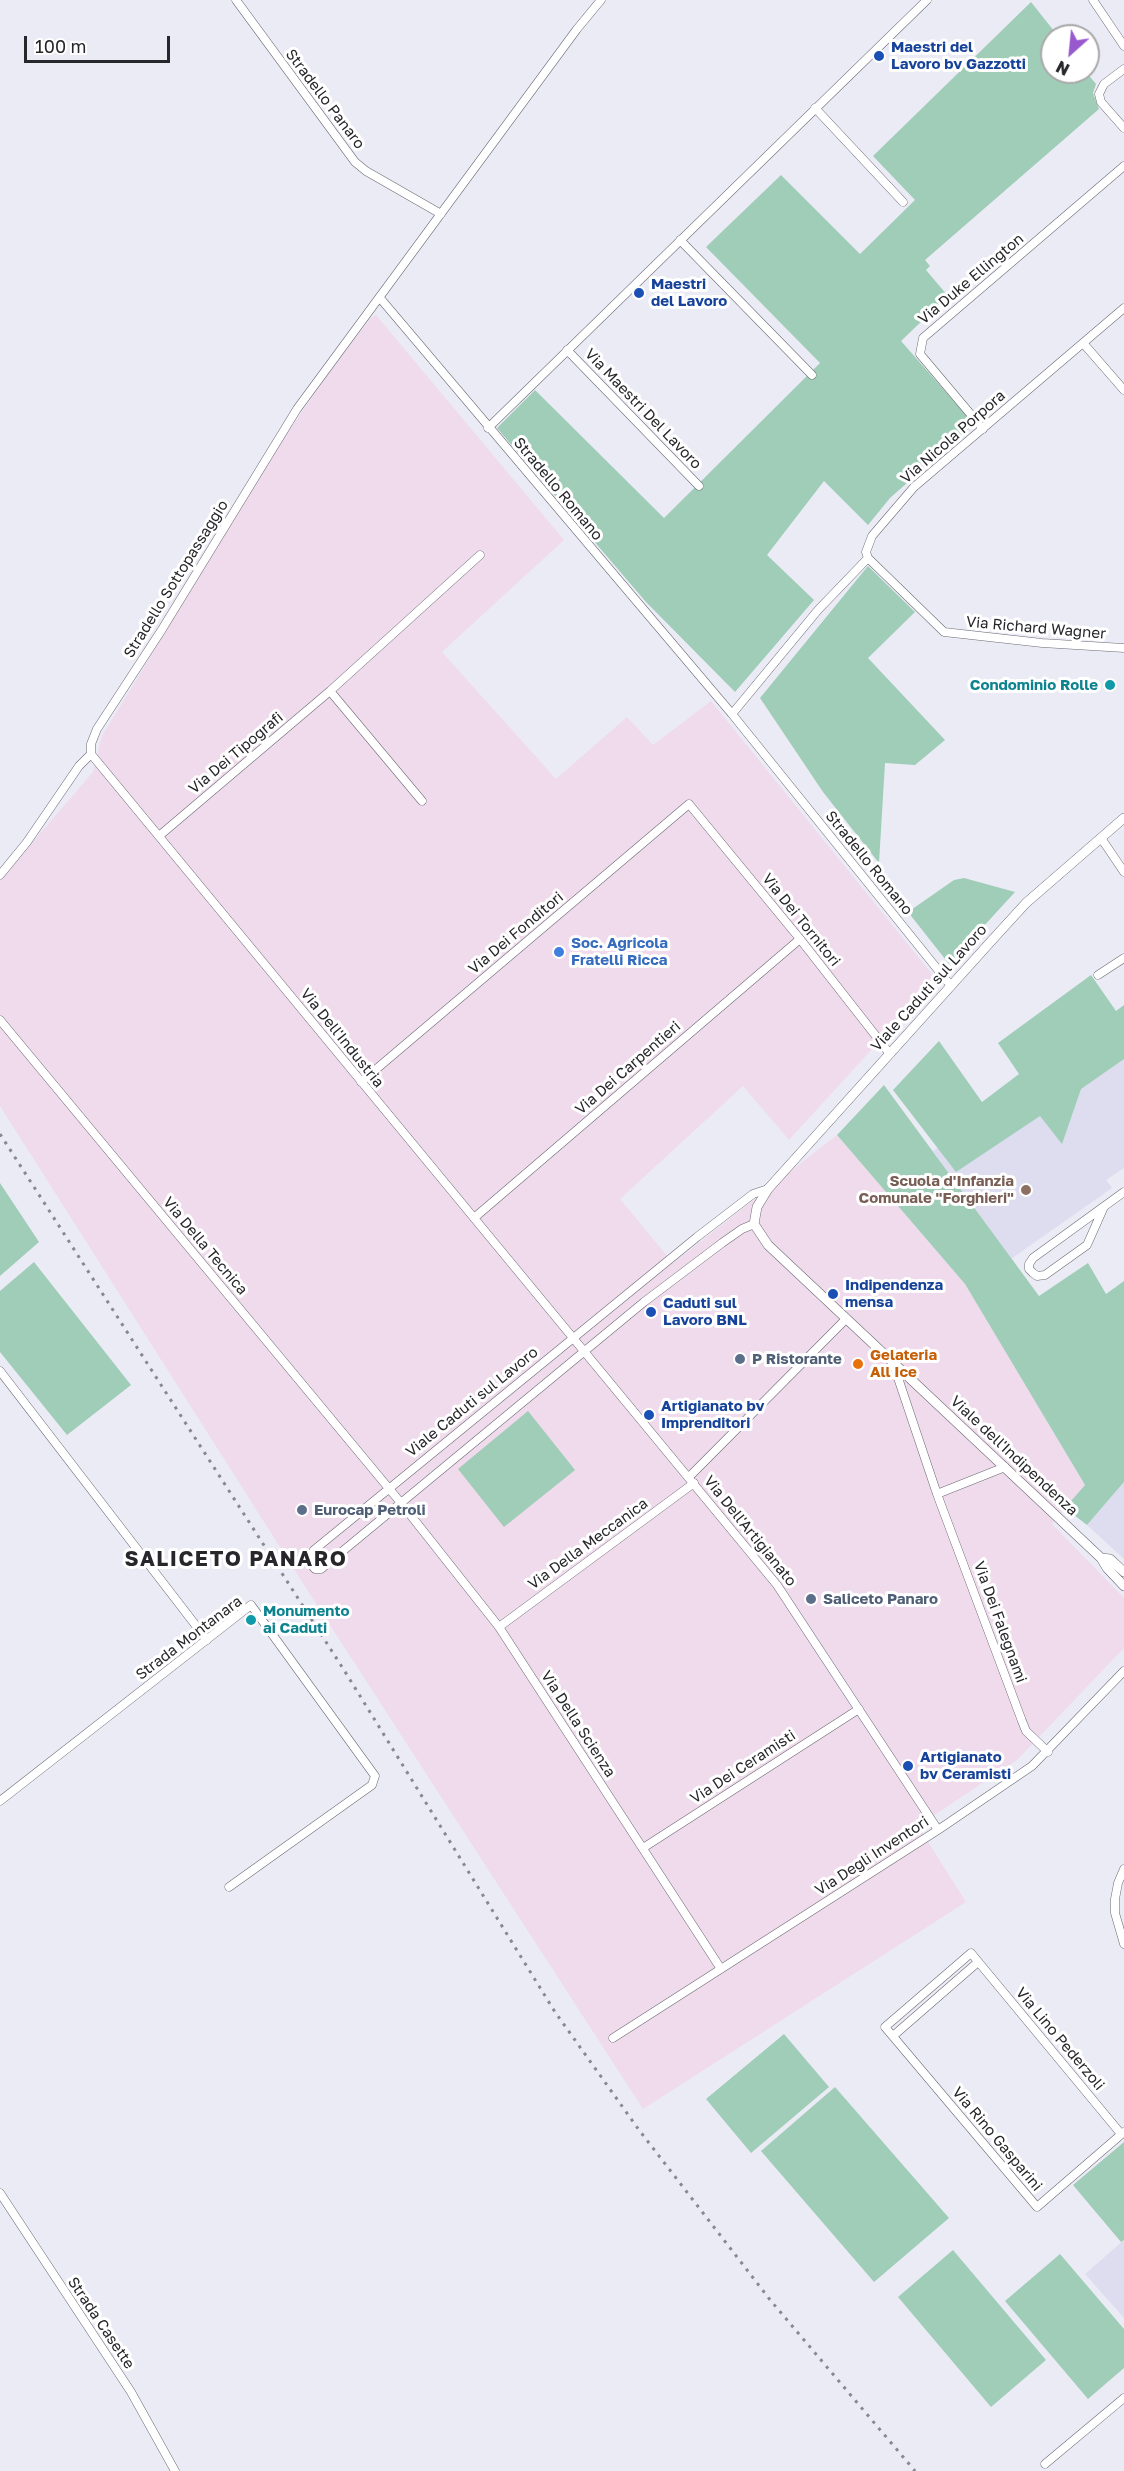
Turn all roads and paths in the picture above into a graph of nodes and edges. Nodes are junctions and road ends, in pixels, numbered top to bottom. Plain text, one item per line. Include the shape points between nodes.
1 (236, 0) edge
2 (601, 0) edge
3 (927, 0) edge
4 (1093, 0) edge
5 (1124, 46) edge
6 (1124, 69) edge
7 (815, 108) junction
8 (1124, 128) edge
9 (1124, 166) edge
10 (903, 202) dead end
11 (441, 214) junction
12 (680, 240) junction
13 (380, 298) junction
14 (1124, 308) edge
15 (1083, 343) junction
16 (567, 351) junction
17 (812, 375) dead end
18 (1124, 390) edge
19 (488, 428) junction
20 (983, 429) junction
21 (699, 486) dead end
22 (480, 555) dead end
23 (868, 558) junction
24 (1124, 648) edge
25 (330, 691) junction
26 (732, 714) junction
27 (91, 754) junction
28 (422, 801) dead end
29 (689, 804) joint
30 (1124, 818) edge
31 (159, 836) junction
32 (1101, 838) junction
33 (1124, 872) edge
34 (0, 874) edge
35 (800, 939) junction
36 (1124, 958) edge
37 (1098, 975) dead end
38 (951, 986) junction
39 (0, 1020) edge
40 (890, 1054) junction
41 (361, 1082) junction
42 (768, 1189) junction
43 (1124, 1192) edge
44 (1103, 1209) junction
45 (474, 1218) junction
46 (754, 1224) junction
47 (846, 1319) junction
48 (574, 1339) junction
49 (585, 1351) junction
50 (893, 1362) junction
51 (0, 1371) edge
52 (1005, 1467) junction
53 (691, 1480) junction
54 (389, 1489) junction
55 (938, 1494) junction
56 (401, 1503) junction
57 (1101, 1558) junction
58 (1124, 1572) edge
59 (1124, 1586) edge
60 (499, 1627) junction
61 (207, 1640) junction
62 (1124, 1671) edge
63 (859, 1708) junction
64 (1048, 1752) junction
65 (0, 1801) edge
66 (938, 1830) junction
67 (643, 1848) junction
68 (1124, 1869) edge
69 (230, 1887) dead end
70 (1124, 1944) edge
71 (978, 1962) junction
72 (721, 1969) junction
73 (885, 2027) joint
74 (892, 2036) junction
75 (613, 2038) dead end
76 (1123, 2133) edge
77 (0, 2193) edge
78 (1124, 2398) edge
79 (1045, 2464) dead end
80 (175, 2471) edge

1 - 11 street, Stradello Panaro via 355,162
2 - 11 street
3 - 7 street, Via Maestri Del Lavoro
4 - 5 street
6 - 8 street via 1104,84 1099,94 1101,102
7 - 10 street
7 - 12 street, Via Maestri Del Lavoro
9 - 20 street, Via Duke Ellington via 921,342 920,354
11 - 13 street
12 - 16 street, Via Maestri Del Lavoro
12 - 17 street
13 - 19 street, Stradello Romano
13 - 27 street, Stradello Sottopassaggio via 297,409 97,729
14 - 15 street, Via Nicola Porpora
15 - 18 street
15 - 20 street, Via Nicola Porpora
16 - 19 street, Via Maestri Del Lavoro
16 - 21 street, Via Maestri Del Lavoro
19 - 26 street, Stradello Romano
20 - 23 street, Via Nicola Porpora via 914,488 872,536 866,552
22 - 25 street, Via Dei Tipografi
23 - 24 street, Via Richard Wagner via 944,632
23 - 26 street, Via Nicola Porpora via 818,610
25 - 28 street
25 - 31 street, Via Dei Tipografi
26 - 38 street, Stradello Romano
27 - 31 street, Via Dell'Industria
27 - 34 street, Stradello Sottopassaggio
29 - 35 street, Via Dei Tornitori
29 - 41 street, Via Dei Fonditori
30 - 32 street, Viale Caduti sul Lavoro
31 - 41 street, Via Dell'Industria
32 - 33 street
32 - 38 street, Viale Caduti sul Lavoro via 1026,903
35 - 40 street, Via Dei Tornitori
35 - 45 street, Via Dei Carpentieri
36 - 37 street
38 - 40 street, Viale Caduti sul Lavoro
39 - 54 street, Via Della Tecnica
40 - 42 street, Viale Caduti sul Lavoro
41 - 45 street, Via Dell'Industria
42 - 46 street, Viale Caduti sul Lavoro via 757,1208
42 - 48 street, Viale Caduti sul Lavoro via 753,1194
43 - 44 street
44 - 44 street via 1033,1258 1029,1269 1037,1276 1045,1275 1087,1245
45 - 48 street, Via Dell'Industria
46 - 47 street, Viale dell'Indipendenza via 768,1245
46 - 49 street, Viale Caduti sul Lavoro via 722,1243
47 - 50 street, Viale dell'Indipendenza
47 - 53 street, Via Della Meccanica
48 - 49 street
48 - 54 street, Viale Caduti sul Lavoro
49 - 53 street, Via Dell'Artigianato
49 - 56 street, Viale Caduti sul Lavoro
50 - 52 street, Viale dell'Indipendenza
50 - 55 street, Via Dei Falegnami
51 - 61 street
52 - 55 street
52 - 57 street, Viale dell'Indipendenza
53 - 60 street, Via Della Meccanica
53 - 63 street, Via Dell'Artigianato via 777,1585
54 - 56 street
54 - 56 street, Viale Caduti sul Lavoro via 314,1550 310,1563 315,1569 321,1569
55 - 64 street, Via Dei Falegnami via 1026,1731
56 - 60 street, Via Della Scienza
57 - 58 street, Viale dell'Indipendenza via 1110,1559
57 - 59 street, Viale dell'Indipendenza
60 - 67 street, Via Della Scienza
61 - 65 street, Strada Montanara
61 - 69 street, Strada Montanara via 251,1605 375,1776 372,1785
62 - 64 street, Via Degli Inventori
63 - 66 street, Via Dell'Artigianato
63 - 67 street, Via Dei Ceramisti
64 - 66 street, Via Degli Inventori
66 - 72 street, Via Degli Inventori
67 - 72 street, Via Della Scienza
68 - 70 street via 1115,1899
71 - 73 street, Via Lino Pederzoli via 971,1953
71 - 74 street
71 - 76 street, Via Lino Pederzoli
72 - 75 street, Via Degli Inventori
73 - 74 street, Via Rino Gasparini
74 - 76 street, Via Rino Gasparini via 1037,2207
77 - 80 street, Strada Casette via 131,2392
78 - 79 street

